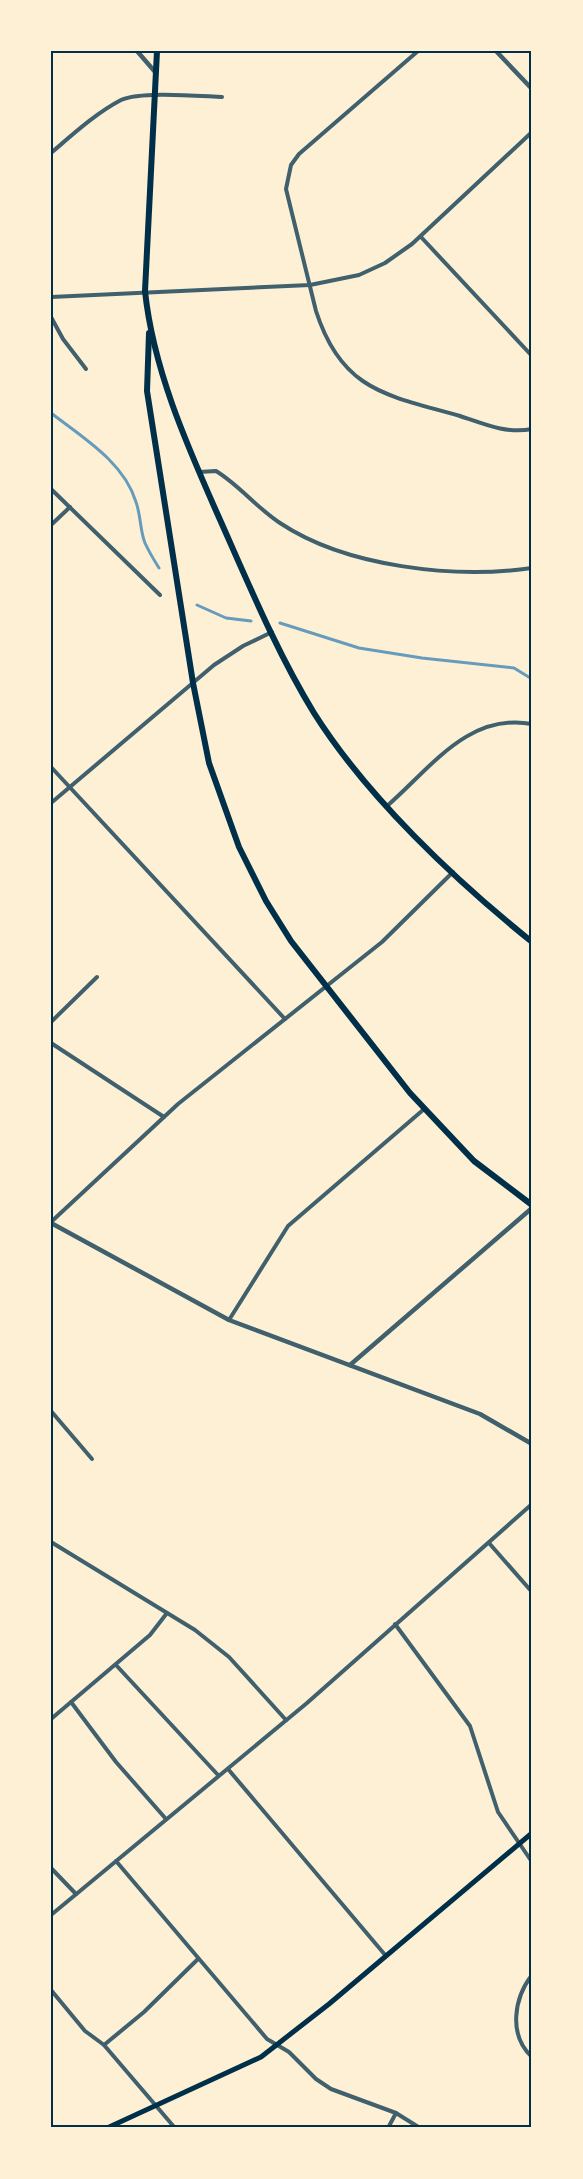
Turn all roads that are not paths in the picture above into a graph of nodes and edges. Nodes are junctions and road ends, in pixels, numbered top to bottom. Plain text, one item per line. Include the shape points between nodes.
1 (137, 51) edge
2 (156, 51) edge
3 (418, 51) edge
4 (496, 51) edge
5 (156, 73) junction
6 (532, 89) edge
7 (155, 96) junction
8 (222, 97) dead end
9 (532, 132) edge
10 (51, 153) edge
11 (421, 237) junction
12 (310, 285) junction
13 (145, 291) junction
14 (51, 297) edge
15 (51, 317) edge
16 (149, 327) junction
17 (532, 356) edge
18 (86, 369) dead end
19 (532, 429) edge
20 (199, 472) junction
21 (51, 489) edge
22 (70, 507) junction
23 (51, 525) edge
24 (532, 568) edge
25 (160, 595) dead end
26 (273, 632) junction
27 (193, 683) junction
28 (532, 724) edge
29 (51, 767) edge
30 (70, 785) junction
31 (51, 803) edge
32 (387, 806) junction
33 (453, 872) junction
34 (532, 942) edge
35 (97, 977) dead end
36 (325, 986) junction
37 (285, 1018) junction
38 (51, 1022) edge
39 (51, 1043) edge
40 (423, 1110) junction
41 (164, 1117) junction
42 (532, 1207) edge
43 (51, 1222) edge
44 (229, 1320) junction
45 (350, 1365) junction
46 (51, 1411) edge
47 (532, 1444) edge
48 (92, 1459) dead end
49 (532, 1504) edge
50 (51, 1542) edge
51 (489, 1543) junction
52 (532, 1592) edge
53 (167, 1613) junction
54 (395, 1624) junction
55 (116, 1665) junction
56 (71, 1701) junction
57 (51, 1719) edge
58 (286, 1720) junction
59 (227, 1768) junction
60 (218, 1775) junction
61 (166, 1819) junction
62 (532, 1833) edge
63 (520, 1844) junction
64 (116, 1861) junction
65 (532, 1862) edge
66 (51, 1868) edge
67 (76, 1894) junction
68 (51, 1915) edge
69 (386, 1956) junction
70 (198, 1959) junction
71 (532, 1975) edge
72 (51, 1990) edge
73 (104, 2045) junction
74 (276, 2045) junction
75 (532, 2057) edge
76 (154, 2106) junction
77 (396, 2113) junction
78 (107, 2128) edge
79 (175, 2128) edge
80 (388, 2128) edge
81 (420, 2128) edge

1 - 5 street
2 - 5 main road
3 - 12 street via 291,165 286,189
4 - 6 street
5 - 7 main road
7 - 8 street
7 - 10 street via 120,101
7 - 13 main road
9 - 11 street
11 - 12 street via 372,269 338,281
11 - 17 street
12 - 13 street
12 - 19 street via 330,346 364,383 386,396 485,425 510,431
13 - 14 street
13 - 16 main road
15 - 18 street
16 - 20 main road
16 - 27 main road via 147,392
20 - 24 street via 216,471 285,526 351,556 438,569
20 - 26 main road
21 - 22 street
22 - 23 street
22 - 25 street
26 - 27 street via 227,656
26 - 32 main road via 329,736
27 - 30 street
27 - 36 main road via 209,763 239,847 276,918
28 - 32 street via 500,723 468,735 445,751
29 - 30 street
30 - 31 street
30 - 37 street
32 - 33 main road
33 - 34 main road
33 - 36 street via 382,942
35 - 38 street
36 - 37 street
36 - 40 main road
37 - 41 street
39 - 41 street
40 - 42 main road via 474,1161
40 - 44 street via 288,1226
41 - 43 street
42 - 45 street
43 - 44 street
44 - 45 street
45 - 47 street via 480,1414
46 - 48 street
49 - 51 street
50 - 53 street
51 - 52 street
51 - 54 street
53 - 55 street via 150,1635
53 - 58 street via 229,1657
54 - 58 street
54 - 63 street via 470,1726 494,1803
55 - 56 street
55 - 60 street
56 - 57 street
56 - 61 street via 116,1762
58 - 59 street
59 - 60 street
59 - 69 street
60 - 61 street
61 - 64 street
62 - 63 main road
63 - 65 street
63 - 69 main road
64 - 67 street
64 - 70 street
66 - 67 street
67 - 68 street
69 - 74 main road
70 - 73 street
70 - 74 street
71 - 75 street via 521,1989 515,2018 521,2041
72 - 73 street via 85,2031
73 - 76 street
74 - 76 main road via 231,2073
74 - 77 street via 331,2089
76 - 78 main road
76 - 79 street
77 - 80 street
77 - 81 street

